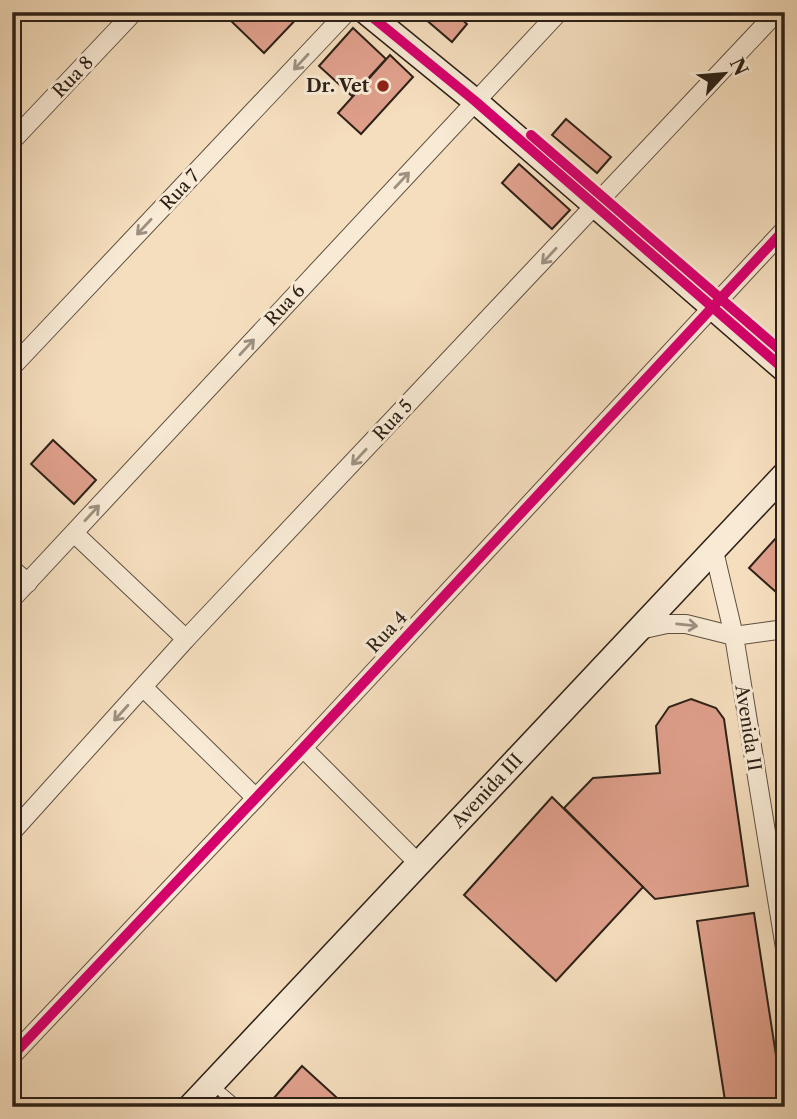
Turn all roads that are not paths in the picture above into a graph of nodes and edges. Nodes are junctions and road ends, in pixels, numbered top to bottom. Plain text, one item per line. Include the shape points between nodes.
1 (134, 12) edge
2 (347, 12) edge
3 (366, 12) edge
4 (559, 12) edge
5 (777, 12) edge
6 (475, 101) junction
7 (12, 141) edge
8 (596, 206) junction
9 (785, 229) edge
10 (713, 307) junction
11 (12, 367) edge
12 (785, 370) edge
13 (785, 474) edge
14 (74, 533) junction
15 (714, 551) junction
16 (12, 569) edge
17 (28, 583) junction
18 (12, 599) edge
19 (785, 629) edge
20 (640, 630) junction
21 (734, 636) junction
22 (186, 639) junction
23 (144, 688) junction
24 (303, 748) junction
25 (256, 798) junction
26 (12, 832) edge
27 (419, 864) junction
28 (785, 948) edge
29 (12, 1056) edge
30 (211, 1084) junction
31 (190, 1107) edge
32 (239, 1107) edge

1 - 7 street, Rua 8
2 -> 11 street, Rua 7
3 - 6 street
4 - 6 street, Rua 6
5 - 8 street, Rua 5
6 - 8 street
14 -> 6 street, Rua 6
8 - 10 street
8 -> 22 street, Rua 5
9 - 10 street, Rua 4
10 - 12 street
10 - 24 street, Rua 4
13 - 15 street, Avenida III
14 - 17 street, Rua 6
14 - 22 street
15 - 20 street, Avenida III
15 - 21 street, Avenida II
16 - 17 street
17 - 18 street, Rua 6
19 - 21 street
20 -> 21 street via 686,624
20 - 27 street, Avenida III
21 - 28 street, Avenida II
22 - 23 street, Rua 5
23 - 25 street
23 -> 26 street, Rua 5
24 - 25 street, Rua 4
24 - 27 street
25 - 29 street, Rua 4
27 - 30 street, Avenida III
30 - 31 street, Avenida III
30 - 32 lane

